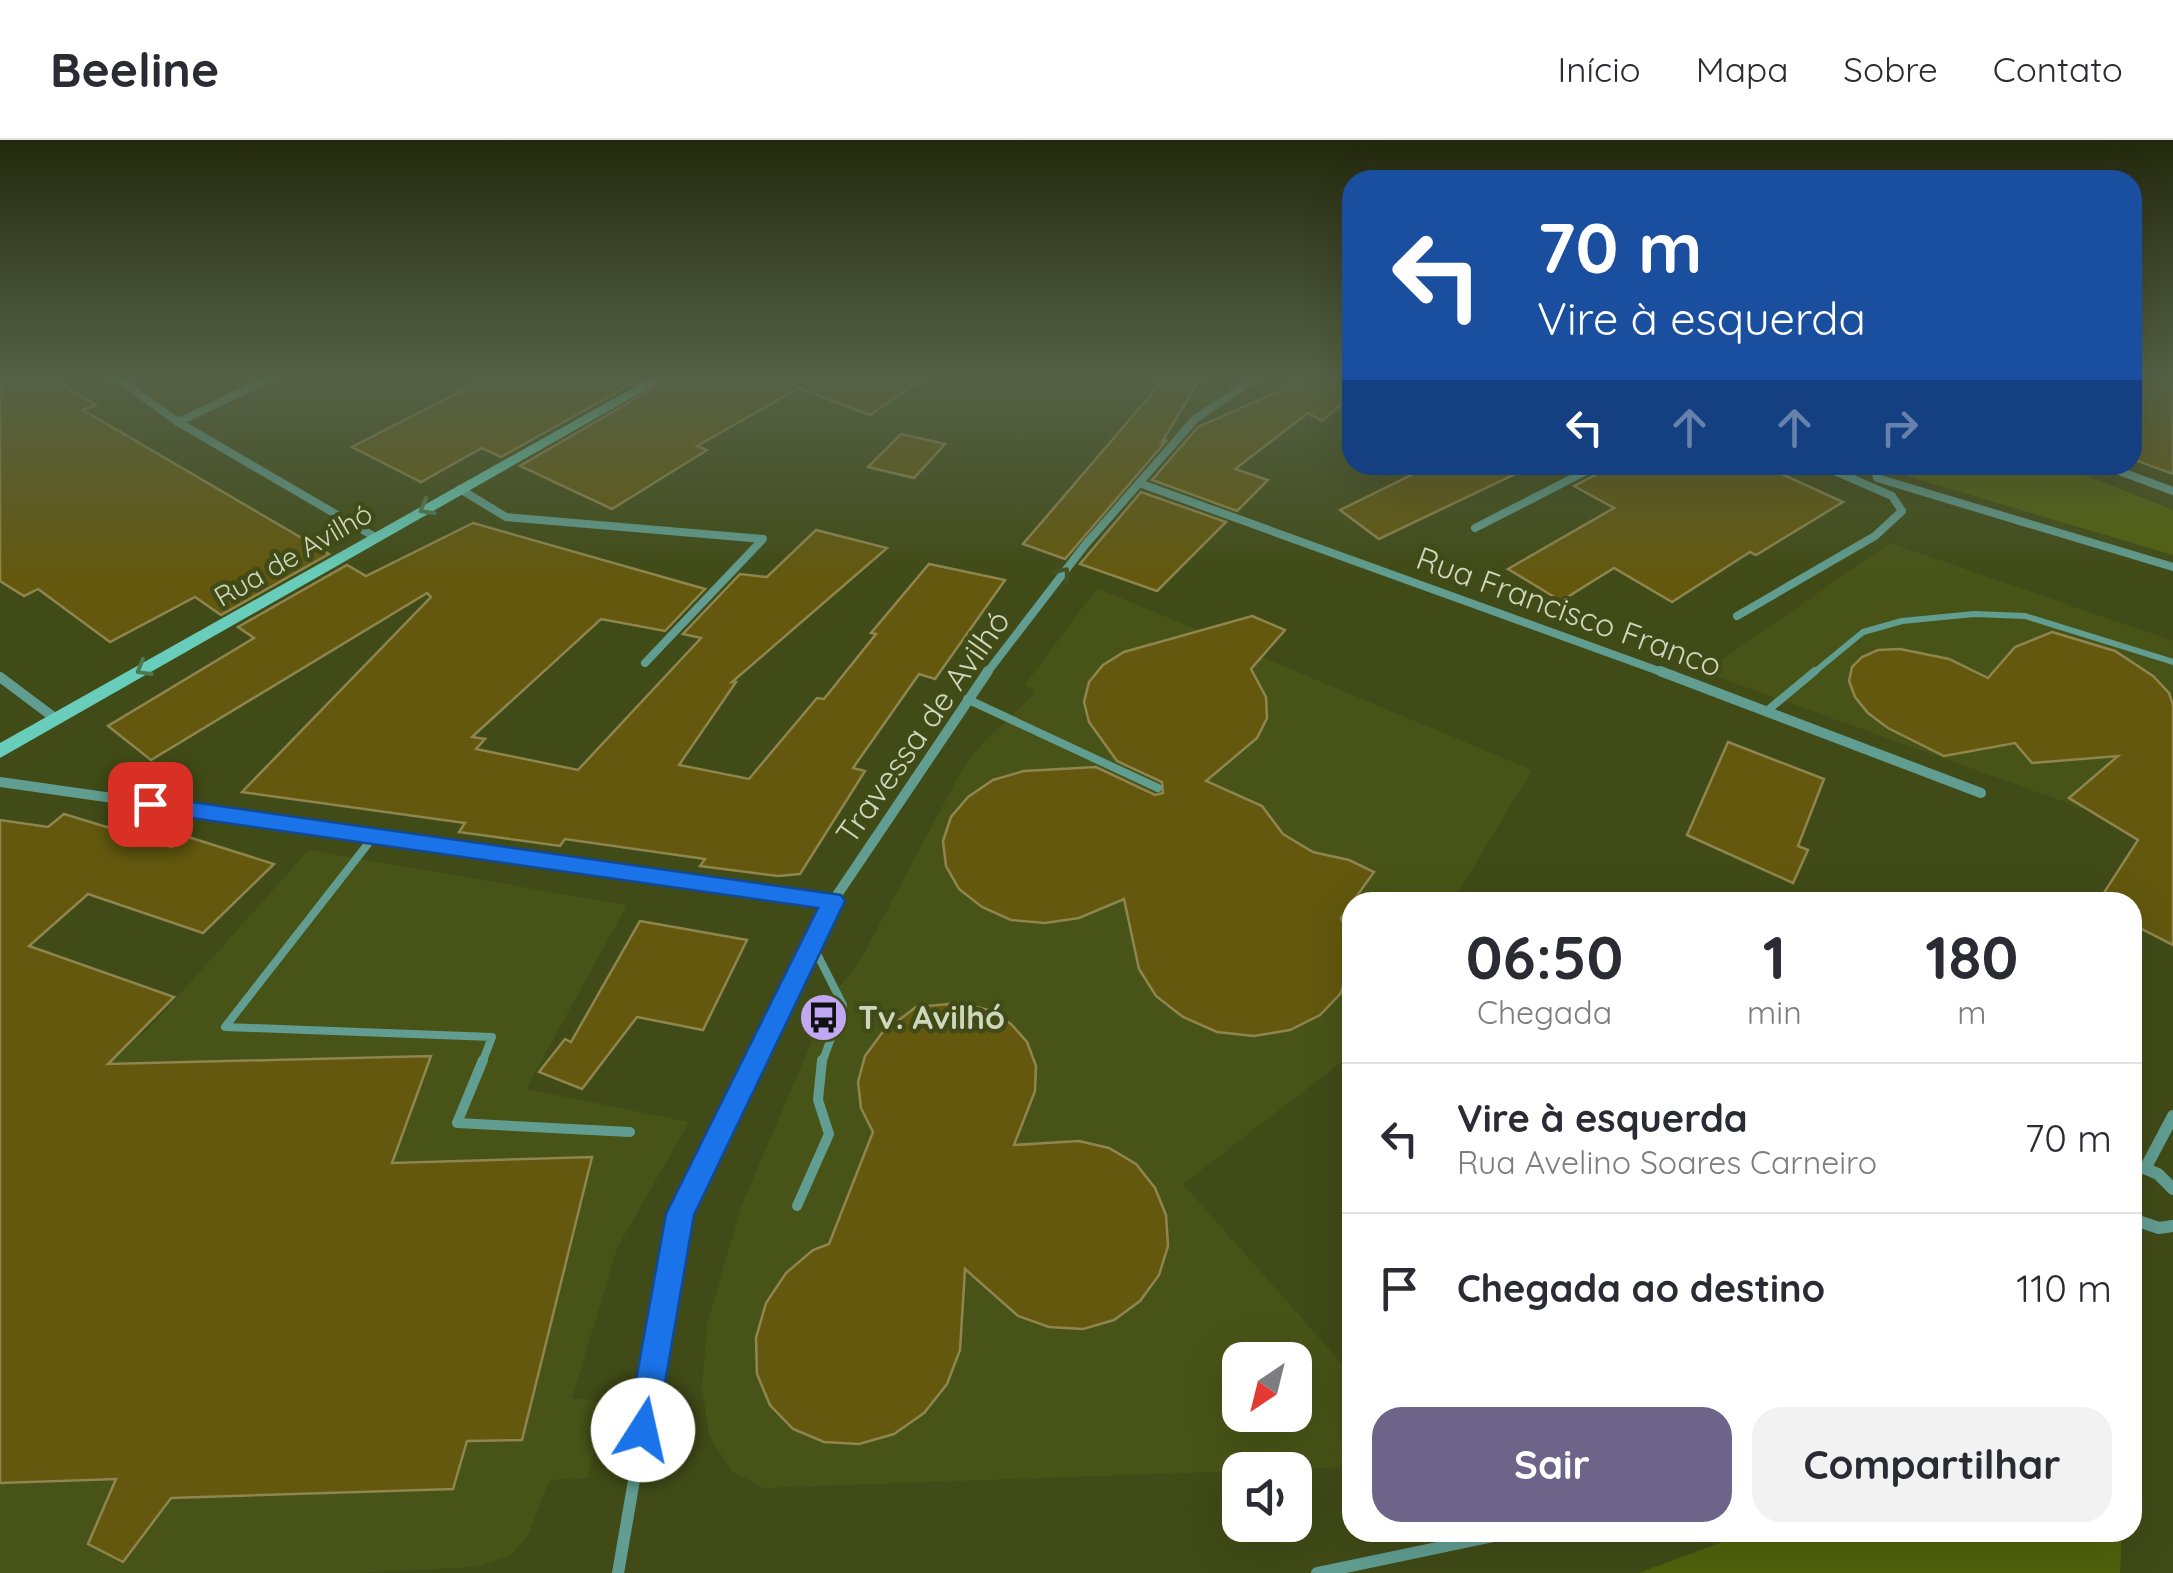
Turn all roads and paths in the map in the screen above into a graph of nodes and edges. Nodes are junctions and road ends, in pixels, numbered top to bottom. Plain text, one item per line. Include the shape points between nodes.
1 (214, 443) edge
2 (543, 443) edge
3 (1174, 443) edge
4 (1578, 475) edge
5 (1843, 475) edge
6 (1877, 475) edge
7 (2130, 475) edge
8 (1849, 478) junction
9 (1877, 478) junction
10 (1138, 484) junction
11 (460, 489) junction
12 (2173, 491) edge
13 (1475, 528) dead end
14 (375, 537) junction
15 (2173, 566) edge
16 (1738, 616) dead end
17 (2173, 662) edge
18 (644, 663) dead end
19 (0, 676) edge
20 (967, 698) junction
21 (1768, 710) junction
22 (56, 719) junction
23 (0, 751) edge
24 (0, 782) edge
25 (1158, 788) dead end
26 (1980, 793) dead end
27 (374, 836) junction
28 (833, 901) junction
29 (812, 944) junction
30 (2173, 1116) edge
31 (630, 1132) dead end
32 (2142, 1161) edge
33 (2142, 1167) edge
34 (2173, 1189) edge
35 (797, 1206) dead end
36 (2142, 1222) edge
37 (2172, 1230) edge
38 (1465, 1542) edge
39 (618, 1573) edge
40 (1317, 1573) edge

1 - 14 street
2 - 11 street, Rua de Avilhó
3 - 10 street, Travessa de Avilhó
4 - 13 street
5 - 8 street
6 - 9 street
7 - 12 street
8 - 9 street
8 - 16 street via 1892,496 1902,511 1875,536
9 - 15 street
20 -> 10 street, Travessa de Avilhó
10 - 21 street, Rua Francisco Franco
11 -> 14 street, Rua de Avilhó
11 - 18 street via 506,517 763,539
14 -> 22 street, Rua de Avilhó
17 - 21 lane via 2024,616 1902,621 1863,632
19 - 22 street
20 - 25 lane
20 - 28 street, Travessa de Avilhó
21 - 26 street, Rua Francisco Franco
22 - 23 street, Rua de Avilhó
24 - 27 street
27 - 28 street
27 - 31 lane via 226,1027 492,1037 457,1123
28 - 29 street, Travessa de Avilhó
29 - 35 lane via 843,1004 815,1079 829,1134
29 - 39 street, Travessa de Avilhó via 680,1214
30 - 32 street
33 - 34 street
36 - 37 street
38 - 40 street

